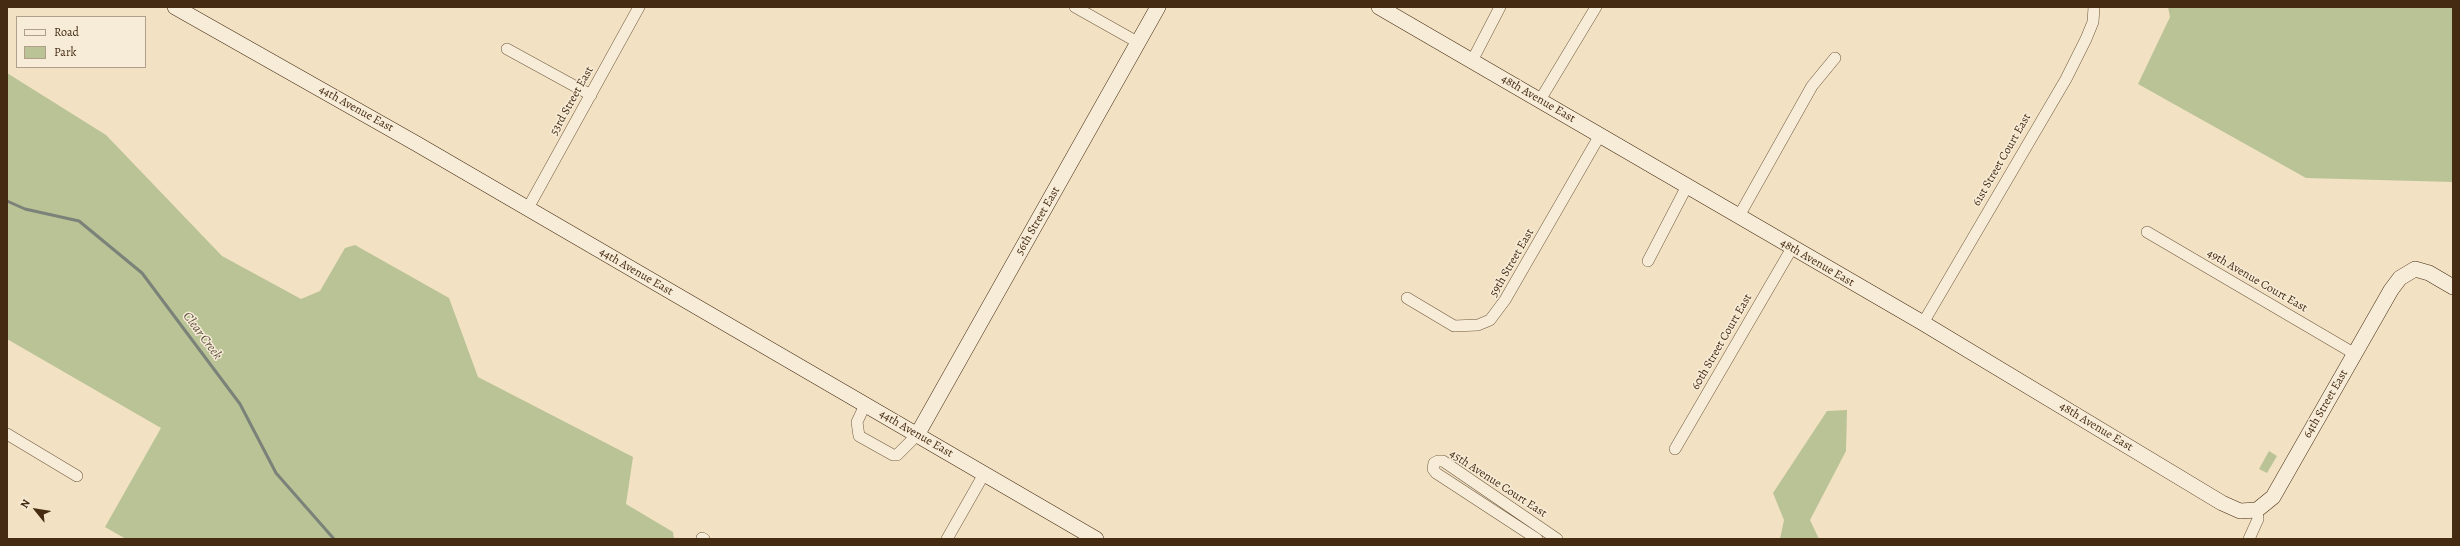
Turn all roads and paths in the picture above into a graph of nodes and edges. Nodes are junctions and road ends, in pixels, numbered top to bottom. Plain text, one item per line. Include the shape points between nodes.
1 (175, 7) edge
2 (639, 7) edge
3 (1075, 7) edge
4 (1158, 7) edge
5 (1379, 7) edge
6 (1500, 7) edge
7 (1596, 7) edge
8 (2094, 7) edge
9 (1139, 43) junction
10 (507, 49) dead end
11 (1835, 58) dead end
12 (1472, 61) junction
13 (590, 95) junction
14 (1540, 100) junction
15 (1600, 135) junction
16 (1687, 186) junction
17 (528, 208) junction
18 (1739, 216) junction
19 (2147, 232) dead end
20 (1792, 248) junction
21 (1648, 261) dead end
22 (2453, 287) edge
23 (1407, 298) dead end
24 (1923, 323) junction
25 (2355, 354) junction
26 (865, 405) junction
27 (7, 434) edge
28 (917, 435) junction
29 (1675, 449) dead end
30 (984, 474) junction
31 (77, 476) dead end
32 (2256, 510) junction
33 (947, 539) edge
34 (1096, 539) edge
35 (1537, 539) edge
36 (1557, 539) edge
37 (2249, 539) edge

1 - 17 street, 44th Avenue East
2 - 13 street, 53rd Street East
3 - 9 street
4 - 9 street, 56th Street East
5 - 12 street, 48th Avenue East
6 - 12 street
7 - 14 street
8 - 24 street, 61st Street Court East via 2093,22 2066,79
9 - 28 street, 56th Street East
10 - 13 street
11 - 18 street via 1812,86
12 - 14 street, 48th Avenue East
13 - 17 street, 53rd Street East
14 - 15 street, 48th Avenue East
15 - 16 street, 48th Avenue East
15 - 23 street, 59th Street East via 1505,300 1490,320 1478,326 1454,326
16 - 18 street, 48th Avenue East
16 - 21 street
17 - 26 street, 44th Avenue East
18 - 20 street, 48th Avenue East
19 - 25 street, 49th Avenue Court East
20 - 24 street, 48th Avenue East
20 - 29 street, 60th Street Court East
22 - 25 street, 64th Street East via 2429,273 2410,271 2404,274 2391,290
24 - 32 street, 48th Avenue East via 2222,503 2240,511
25 - 32 street, 64th Street East via 2273,497
26 - 28 street, 44th Avenue East
26 - 28 street via 857,422 859,436 897,455
27 - 31 street
28 - 30 street, 44th Avenue East
30 - 33 street
30 - 34 street, 44th Avenue East
32 - 37 street via 2258,519
35 - 36 street, 45th Avenue Court East via 1436,473 1433,469 1434,463 1443,461

